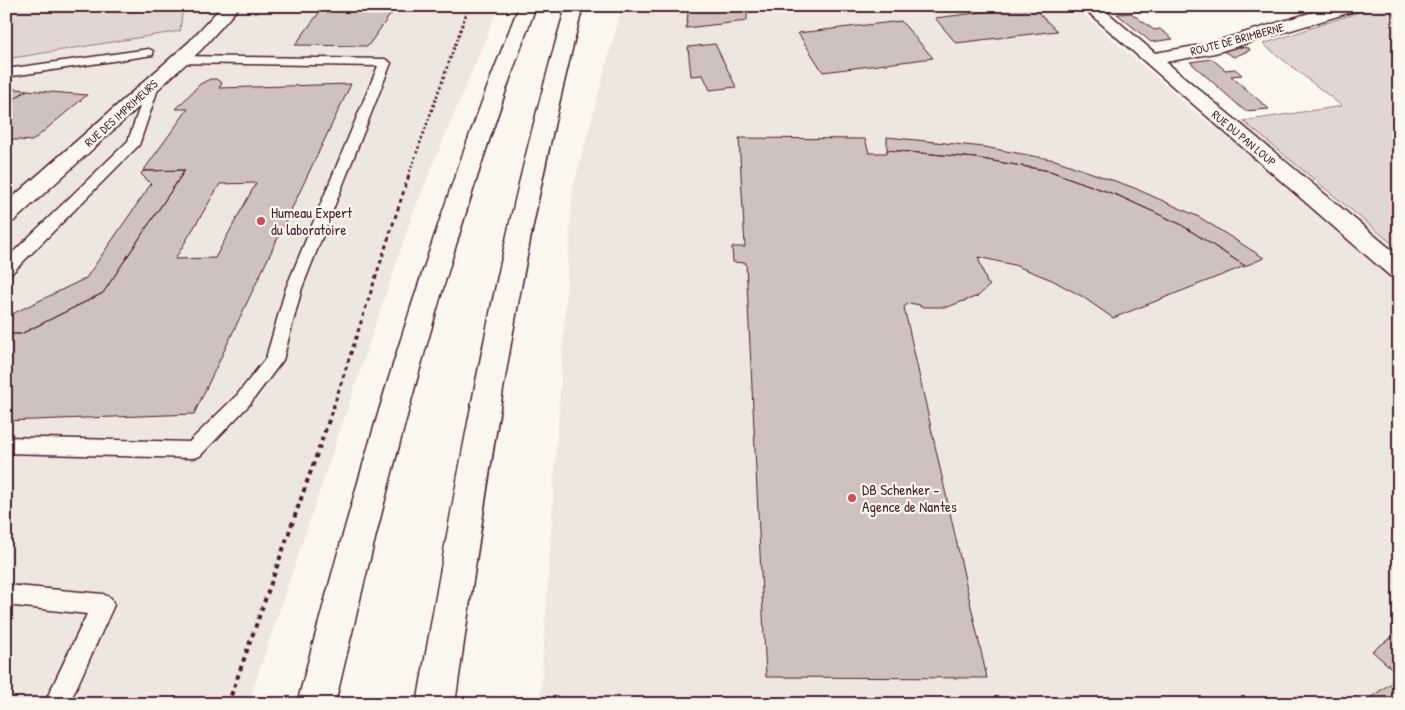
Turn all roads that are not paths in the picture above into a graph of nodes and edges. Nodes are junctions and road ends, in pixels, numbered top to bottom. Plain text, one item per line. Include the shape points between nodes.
1 (232, 6) edge
2 (528, 6) edge
3 (575, 6) edge
4 (1088, 6) edge
5 (1352, 6) edge
6 (149, 53) dead end
7 (1150, 59) junction
8 (180, 60) junction
9 (6, 73) edge
10 (154, 83) junction
11 (6, 216) edge
12 (6, 269) edge
13 (1399, 270) edge
14 (6, 444) edge
15 (6, 595) edge
16 (56, 704) edge
17 (316, 704) edge
18 (436, 704) edge

1 - 8 main road, RUE DES IMPRIMEURS
2 - 17 main road via 466,179 394,410
3 - 18 main road via 544,123 501,320
4 - 7 main road, RUE DU PAN LOUP
5 - 7 main road, ROUTE DE BRIMBERNE via 1209,48
6 - 9 lane
7 - 13 main road, RUE DU PAN LOUP
8 - 10 main road, RUE DES IMPRIMEURS
8 - 14 lane via 385,63 294,288 274,360 243,400 193,450
10 - 11 main road, RUE DES IMPRIMEURS
10 - 12 lane via 134,142
15 - 16 lane via 103,605

